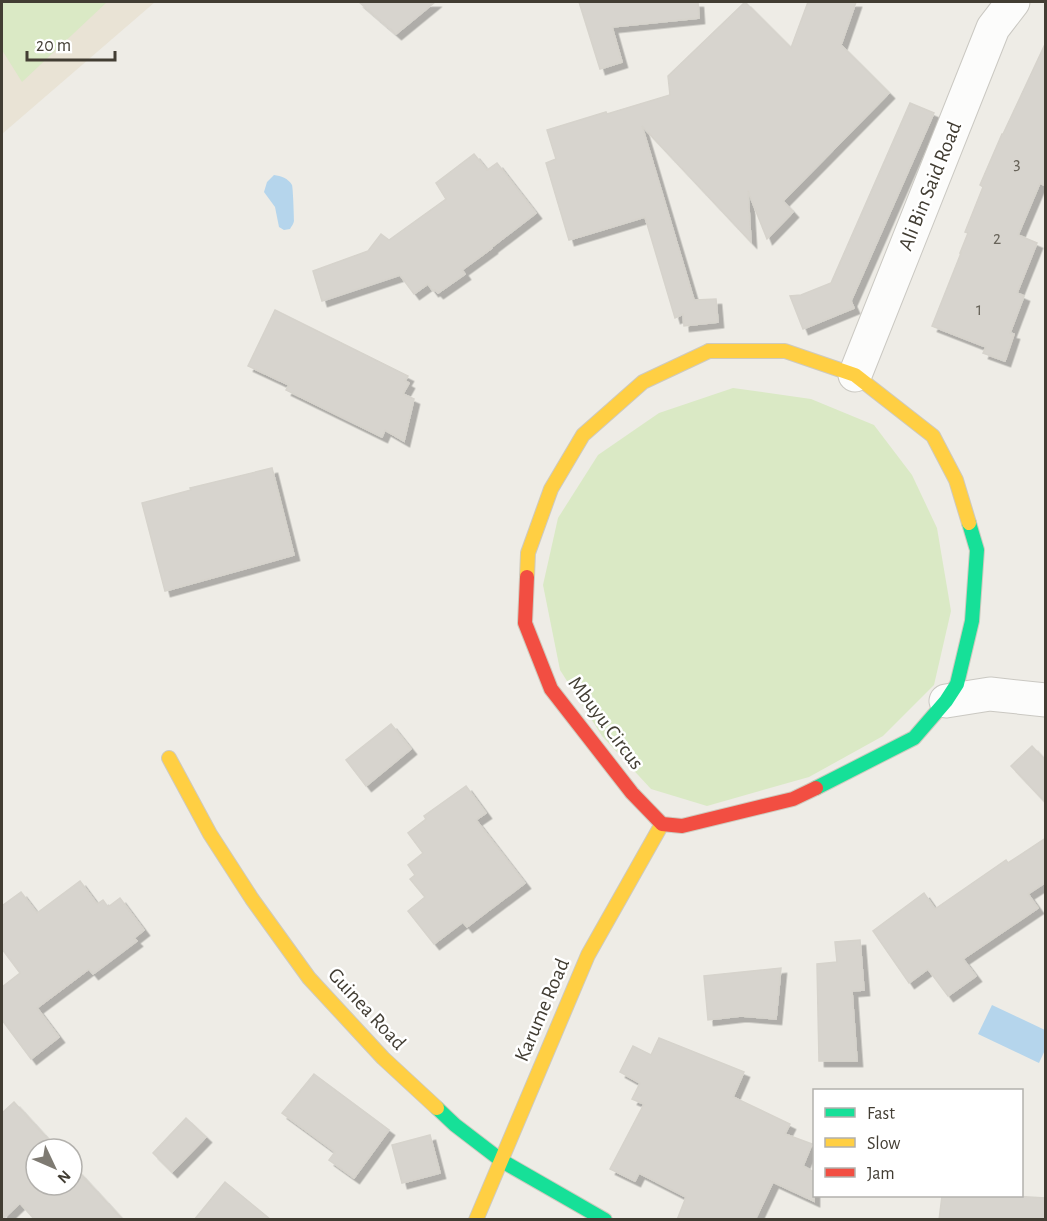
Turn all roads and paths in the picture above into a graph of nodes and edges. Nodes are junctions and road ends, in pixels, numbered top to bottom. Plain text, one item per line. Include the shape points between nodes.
1 (1013, 2) edge
2 (855, 375) junction
3 (946, 700) junction
4 (1046, 700) edge
5 (169, 758) dead end
6 (662, 824) junction
7 (502, 1161) junction
8 (476, 1220) edge
9 (605, 1220) edge

1 - 2 street, Ali Bin Said Road via 993,28
2 - 3 street, Mbuyu Circus via 933,436 956,480 977,550 972,621 957,684
2 - 6 street, Mbuyu Circus via 785,351 709,351 643,382 583,435 551,489 528,553 525,623 551,688
3 - 4 street via 990,694
3 - 6 street, Mbuyu Circus via 914,738 793,798 682,826
5 - 7 street, Guinea Road via 210,834 309,978 391,1066 455,1125
6 - 7 street, Karume Road via 588,955
7 - 8 street, Karume Road
7 - 9 street, Guinea Road

